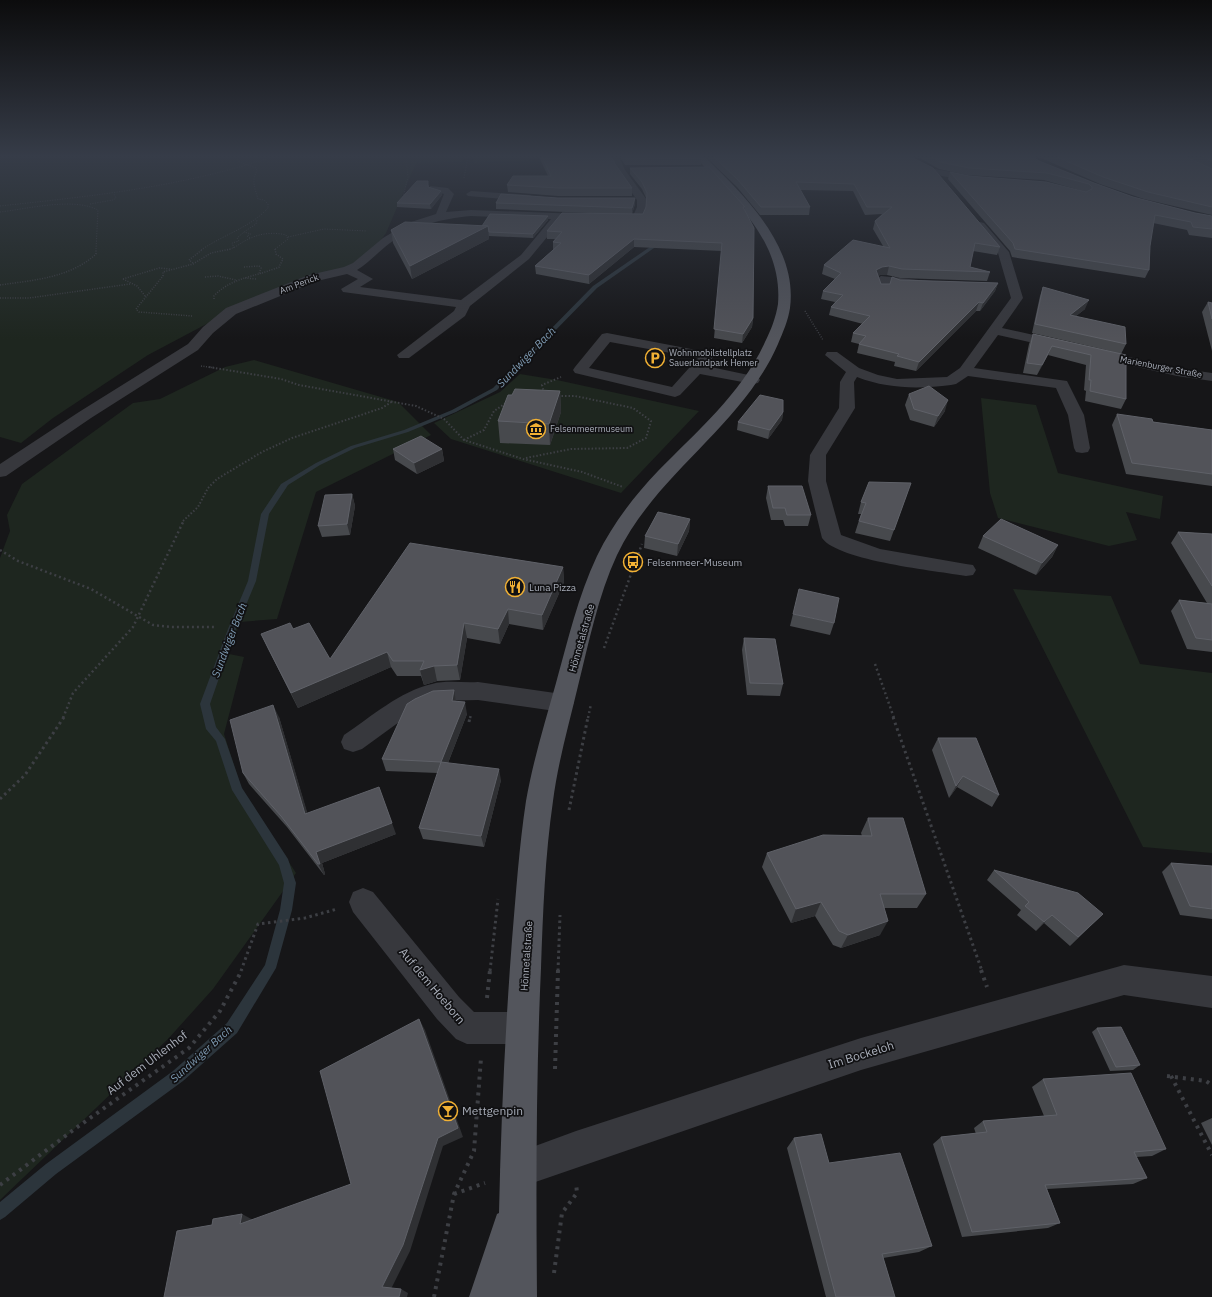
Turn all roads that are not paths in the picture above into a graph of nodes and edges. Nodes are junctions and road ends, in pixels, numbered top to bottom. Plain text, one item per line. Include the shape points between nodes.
1 (558, 217) edge
2 (972, 217) edge
3 (437, 218) edge
4 (579, 218) edge
5 (638, 218) edge
6 (755, 218) edge
7 (348, 270) junction
8 (928, 284) edge
9 (998, 287) edge
10 (1014, 287) junction
11 (883, 288) edge
12 (464, 304) junction
13 (994, 330) junction
14 (1070, 347) edge
15 (1085, 351) edge
16 (404, 355) dead end
17 (832, 355) road end
18 (697, 369) junction
19 (854, 371) junction
20 (965, 371) junction
21 (1212, 377) edge
22 (752, 380) junction
23 (1082, 448) dead end
24 (0, 472) edge
25 (966, 570) dead end
26 (562, 703) junction
27 (353, 742) dead end
28 (363, 902) dead end
29 (1212, 992) edge
30 (522, 1028) junction
31 (517, 1188) junction
32 (489, 1297) edge
33 (517, 1297) edge

1 - 12 street via 525,257
2 - 10 street via 1004,252
3 - 7 street, Am Perick via 395,231
4 - 5 street, Am Perick
6 - 22 main road, Hönnetalstraße via 774,250 782,274 785,301 782,318 771,347
7 - 12 street via 367,279 347,289
7 - 24 street, Am Perick via 313,278 231,312 208,330 193,347 92,410
8 - 11 street via 881,280
9 - 10 street
10 - 13 street via 1017,298
12 - 16 street via 460,313
13 - 14 street
13 - 20 street
15 - 21 street, Marienburger Straße via 1177,372
17 - 19 street
18 - 18 street via 707,356 607,337 580,370 675,392
18 - 22 street
19 - 20 street via 875,379 897,383 934,383 951,380
19 - 25 street via 847,382 846,408 818,454 816,481 832,538 848,547 874,554
20 - 23 street via 1062,384 1076,415
22 - 26 main road, Hönnetalstraße via 718,421 646,495 623,526 607,557 592,599
26 - 27 street via 478,691 433,692 409,704
26 - 30 main road, Hönnetalstraße via 543,780 533,854
28 - 30 street, Auf dem Hoeborn via 467,1028
29 - 31 street, Im Bockeloh via 1124,980 861,1054 576,1149
30 - 31 main road, Hönnetalstraße
31 - 32 main road, Hönnetalstraße
31 - 33 main road, Hönnetalstraße

